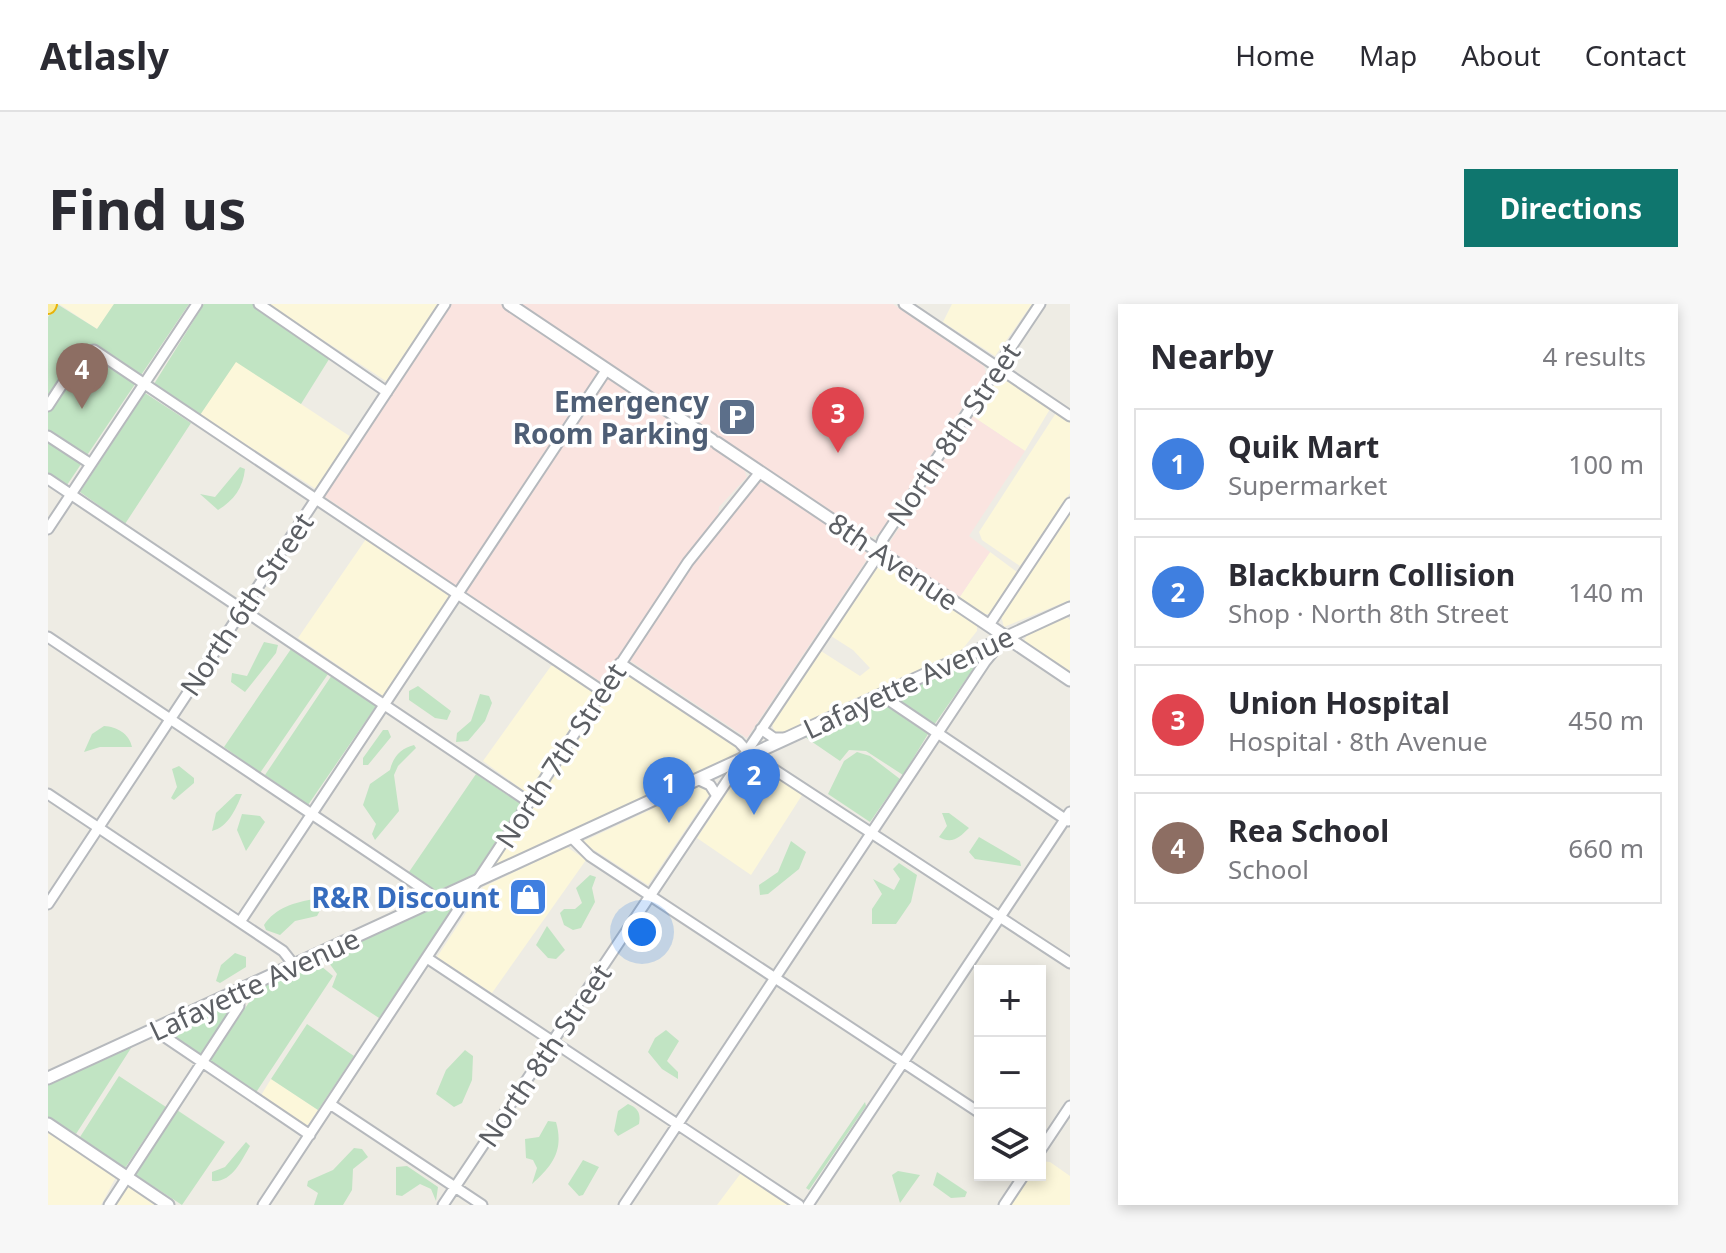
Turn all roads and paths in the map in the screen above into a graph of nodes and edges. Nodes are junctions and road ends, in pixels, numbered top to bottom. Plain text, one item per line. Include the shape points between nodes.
1 (197, 304) edge
2 (259, 304) edge
3 (445, 304) edge
4 (509, 304) edge
5 (904, 304) edge
6 (1040, 304) edge
7 (998, 367) junction
8 (607, 369) junction
9 (144, 384) junction
10 (387, 392) junction
11 (48, 406) edge
12 (1070, 416) edge
13 (48, 436) edge
14 (91, 464) junction
15 (760, 472) junction
16 (48, 479) edge
17 (71, 494) junction
18 (315, 500) junction
19 (1070, 503) edge
20 (48, 529) edge
21 (879, 551) junction
22 (458, 595) junction
23 (1070, 608) edge
24 (243, 610) junction
25 (989, 625) junction
26 (48, 637) edge
27 (1006, 637) junction
28 (620, 663) junction
29 (1070, 680) edge
30 (602, 691) junction
31 (885, 693) junction
32 (384, 705) junction
33 (170, 719) junction
34 (761, 729) junction
35 (938, 733) junction
36 (789, 737) junction
37 (749, 753) junction
38 (697, 779) junction
39 (48, 794) edge
40 (717, 796) junction
41 (529, 802) junction
42 (312, 814) junction
43 (1068, 818) edge
44 (99, 827) junction
45 (872, 831) junction
46 (572, 838) junction
47 (476, 883) junction
48 (650, 895) junction
49 (433, 902) junction
50 (48, 904) edge
51 (1000, 916) junction
52 (240, 922) junction
53 (427, 958) junction
54 (1070, 963) edge
55 (294, 965) junction
56 (775, 977) junction
57 (238, 991) junction
58 (160, 1027) junction
59 (553, 1041) junction
60 (903, 1062) junction
61 (202, 1063) junction
62 (48, 1078) edge
63 (330, 1104) junction
64 (1070, 1106) edge
65 (974, 1109) edge
66 (48, 1124) edge
67 (678, 1124) junction
68 (310, 1135) junction
69 (1046, 1142) edge
70 (127, 1177) junction
71 (1020, 1181) edge
72 (455, 1187) junction
73 (109, 1205) edge
74 (168, 1205) edge
75 (263, 1205) edge
76 (443, 1205) edge
77 (482, 1205) edge
78 (624, 1205) edge
79 (799, 1205) edge
80 (808, 1205) edge
81 (1004, 1205) edge

1 - 9 street
2 - 10 street
3 - 10 street, North 6th Street
4 - 8 street, 8th Avenue
5 - 7 street
6 - 7 street, North 8th Street
7 - 12 street
7 - 21 street, North 8th Street
8 - 15 street, 8th Avenue
8 - 22 street
9 - 11 street via 94,350 86,350
9 - 14 street
9 - 18 street
10 - 18 street, North 6th Street
13 - 14 street
14 - 17 street
15 - 21 street, 8th Avenue
15 - 28 street, North 7th Street via 688,562
16 - 17 street
17 - 20 street
17 - 24 street
18 - 22 street
18 - 24 street, North 6th Street
19 - 25 street
21 - 25 street, 8th Avenue
21 - 34 street, North 8th Street
22 - 30 street
22 - 32 street
23 - 27 street, Lafayette Avenue
24 - 32 street
24 - 33 street, North 6th Street
25 - 27 street, 8th Avenue
26 - 33 street
27 - 29 street, 8th Avenue
27 - 31 street, Lafayette Avenue
27 - 35 street
28 - 30 street, North 7th Street
28 - 37 street
30 - 41 street, North 7th Street
31 - 35 street
31 - 36 street, Lafayette Avenue
32 - 41 street
32 - 42 street
33 - 42 street
33 - 44 street, North 6th Street
34 - 36 street via 774,738
34 - 37 street, North 8th Street
35 - 43 street
35 - 45 street
36 - 37 street, Lafayette Avenue
37 - 38 street, Lafayette Avenue
37 - 40 street, North 8th Street
37 - 45 street
38 - 40 street
38 - 46 street, Lafayette Avenue
39 - 44 street
40 - 48 street, North 8th Street
41 - 47 street, North 7th Street
42 - 49 street via 429,893
42 - 52 street
43 - 51 street
44 - 50 street, North 6th Street
44 - 52 street
45 - 51 street
45 - 56 street
46 - 47 street, Lafayette Avenue
46 - 48 street
47 - 49 street, Lafayette Avenue
47 - 53 street, North 7th Street
48 - 56 street
48 - 59 street, North 8th Street
49 - 55 street, Lafayette Avenue
51 - 54 street
51 - 60 street
52 - 55 street via 283,951
53 - 59 street
53 - 63 street, North 7th Street
55 - 57 street, Lafayette Avenue
56 - 60 street
56 - 67 street
57 - 58 street, Lafayette Avenue
57 - 61 street via 239,1006
58 - 61 street via 165,1037
58 - 62 street, Lafayette Avenue
59 - 67 street
59 - 72 street, North 8th Street
60 - 65 street
60 - 80 street
61 - 68 street
61 - 70 street
63 - 68 street, North 7th Street
63 - 72 street
64 - 69 street
66 - 70 street
67 - 78 street
67 - 79 street
68 - 75 street, North 7th Street
70 - 73 street
70 - 74 street
71 - 81 street
72 - 76 street, North 8th Street
72 - 77 street

